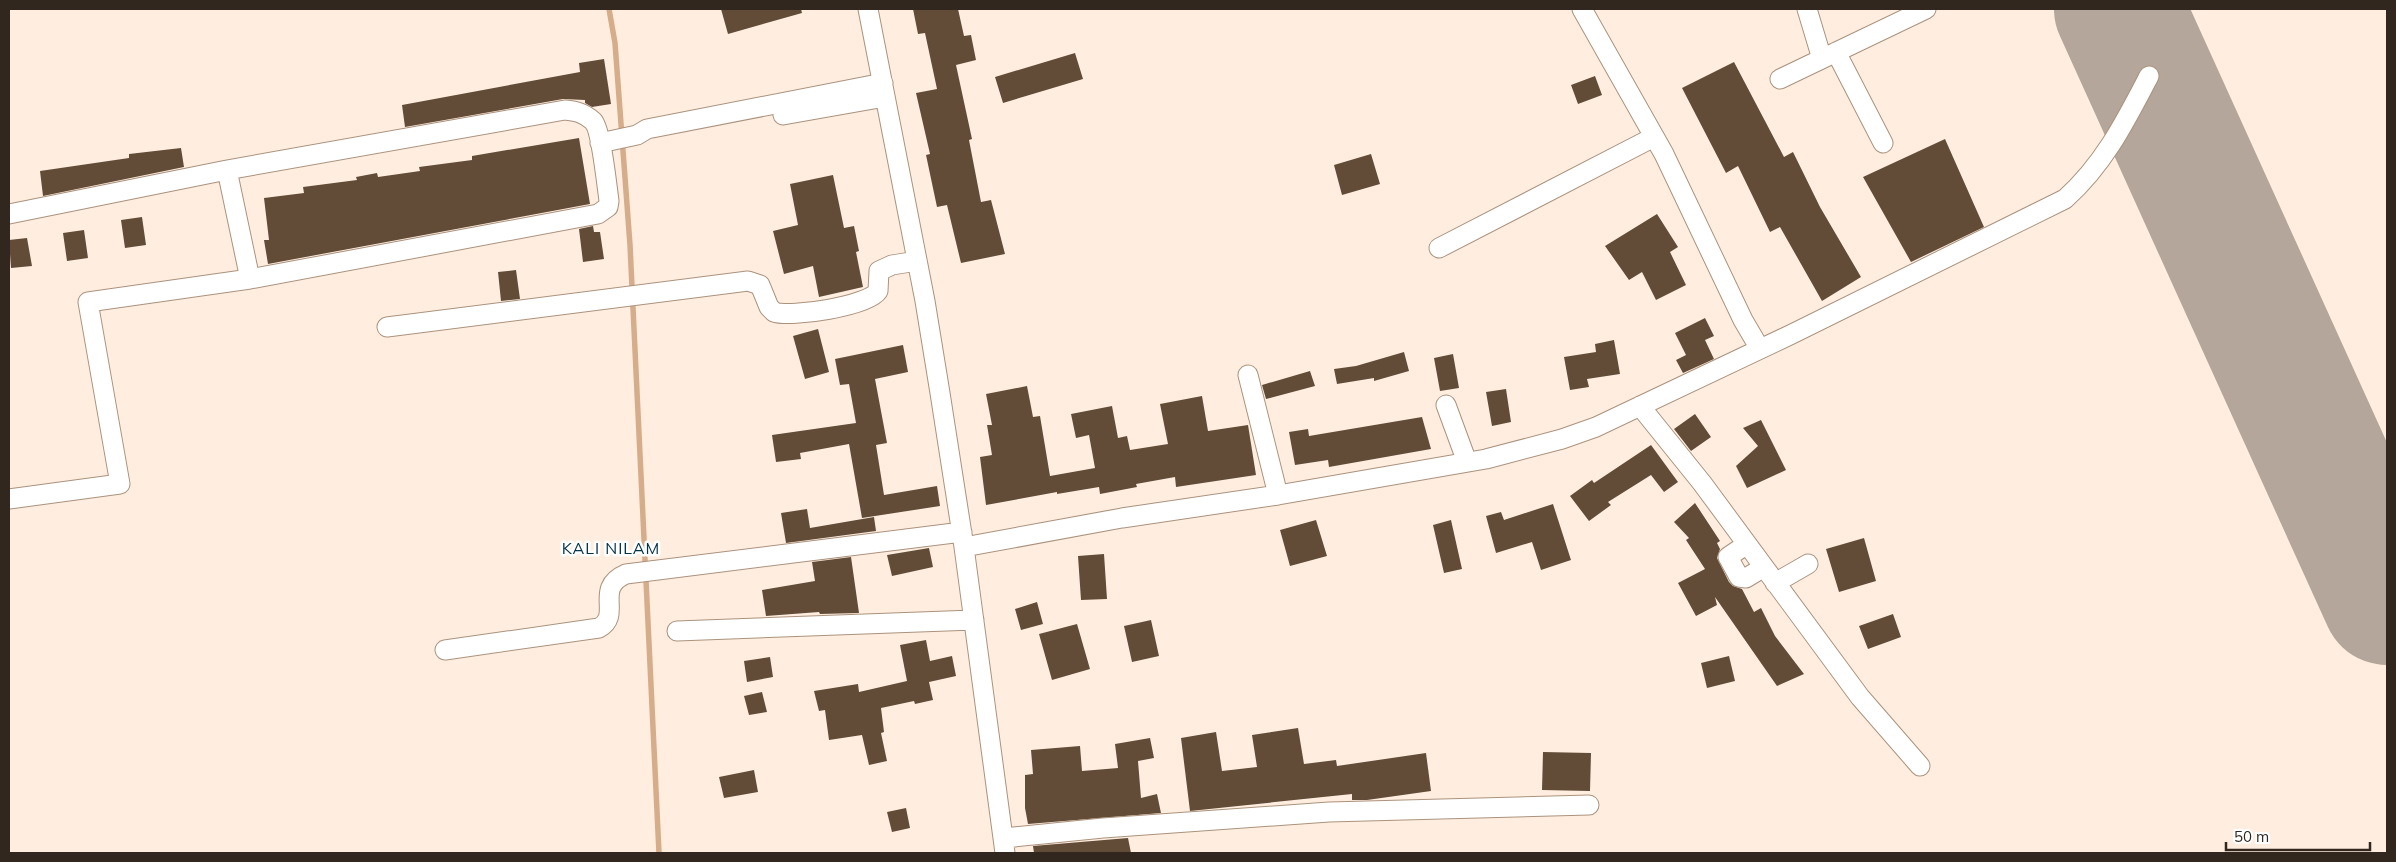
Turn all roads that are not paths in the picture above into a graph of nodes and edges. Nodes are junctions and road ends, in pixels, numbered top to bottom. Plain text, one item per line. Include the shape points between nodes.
1 (868, 9) edge
2 (1582, 9) edge
3 (1807, 9) edge
4 (1926, 9) edge
5 (1829, 55) junction
6 (2149, 76) dead end
7 (1780, 79) dead end
8 (884, 90) junction
9 (1654, 137) junction
10 (619, 138) junction
11 (1883, 143) dead end
12 (227, 170) junction
13 (9, 214) edge
14 (1439, 248) dead end
15 (917, 262) junction
16 (250, 279) junction
17 (387, 327) dead end
18 (1760, 348) junction
19 (1248, 375) dead end
20 (1446, 405) dead end
21 (1640, 406) junction
22 (1468, 462) junction
23 (1278, 494) junction
24 (9, 499) edge
25 (963, 540) junction
26 (1747, 544) junction
27 (1808, 564) dead end
28 (1764, 568) junction
29 (1775, 583) junction
30 (974, 620) junction
31 (677, 630) dead end
32 (445, 650) dead end
33 (1920, 766) dead end
34 (1589, 805) dead end
35 (1004, 846) edge

1 - 8 street
2 - 9 street
3 - 5 street
4 - 5 street
5 - 7 street
5 - 11 street
6 - 18 street via 2116,138 2087,179 2065,198
8 - 10 street via 648,129
8 - 15 street
9 - 14 street
9 - 18 street via 1743,320
10 - 12 street via 580,112 565,110
10 - 16 street via 608,207 598,214
12 - 13 street
12 - 16 street
15 - 17 street via 892,265 879,271 878,291 868,300 807,311 774,312 760,285 748,282
15 - 25 street
16 - 24 street via 88,302 120,484
18 - 21 street
19 - 23 street
20 - 22 street
21 - 22 street via 1562,439
21 - 26 street
22 - 23 street
23 - 25 street
25 - 30 street
25 - 32 street via 626,574 615,578 609,591 609,618 599,628
26 - 28 street
26 - 28 street via 1728,557 1739,577 1746,578
27 - 29 street
28 - 29 street
29 - 33 street via 1860,697
30 - 31 street
30 - 35 street
34 - 35 street via 1329,812 1103,828

